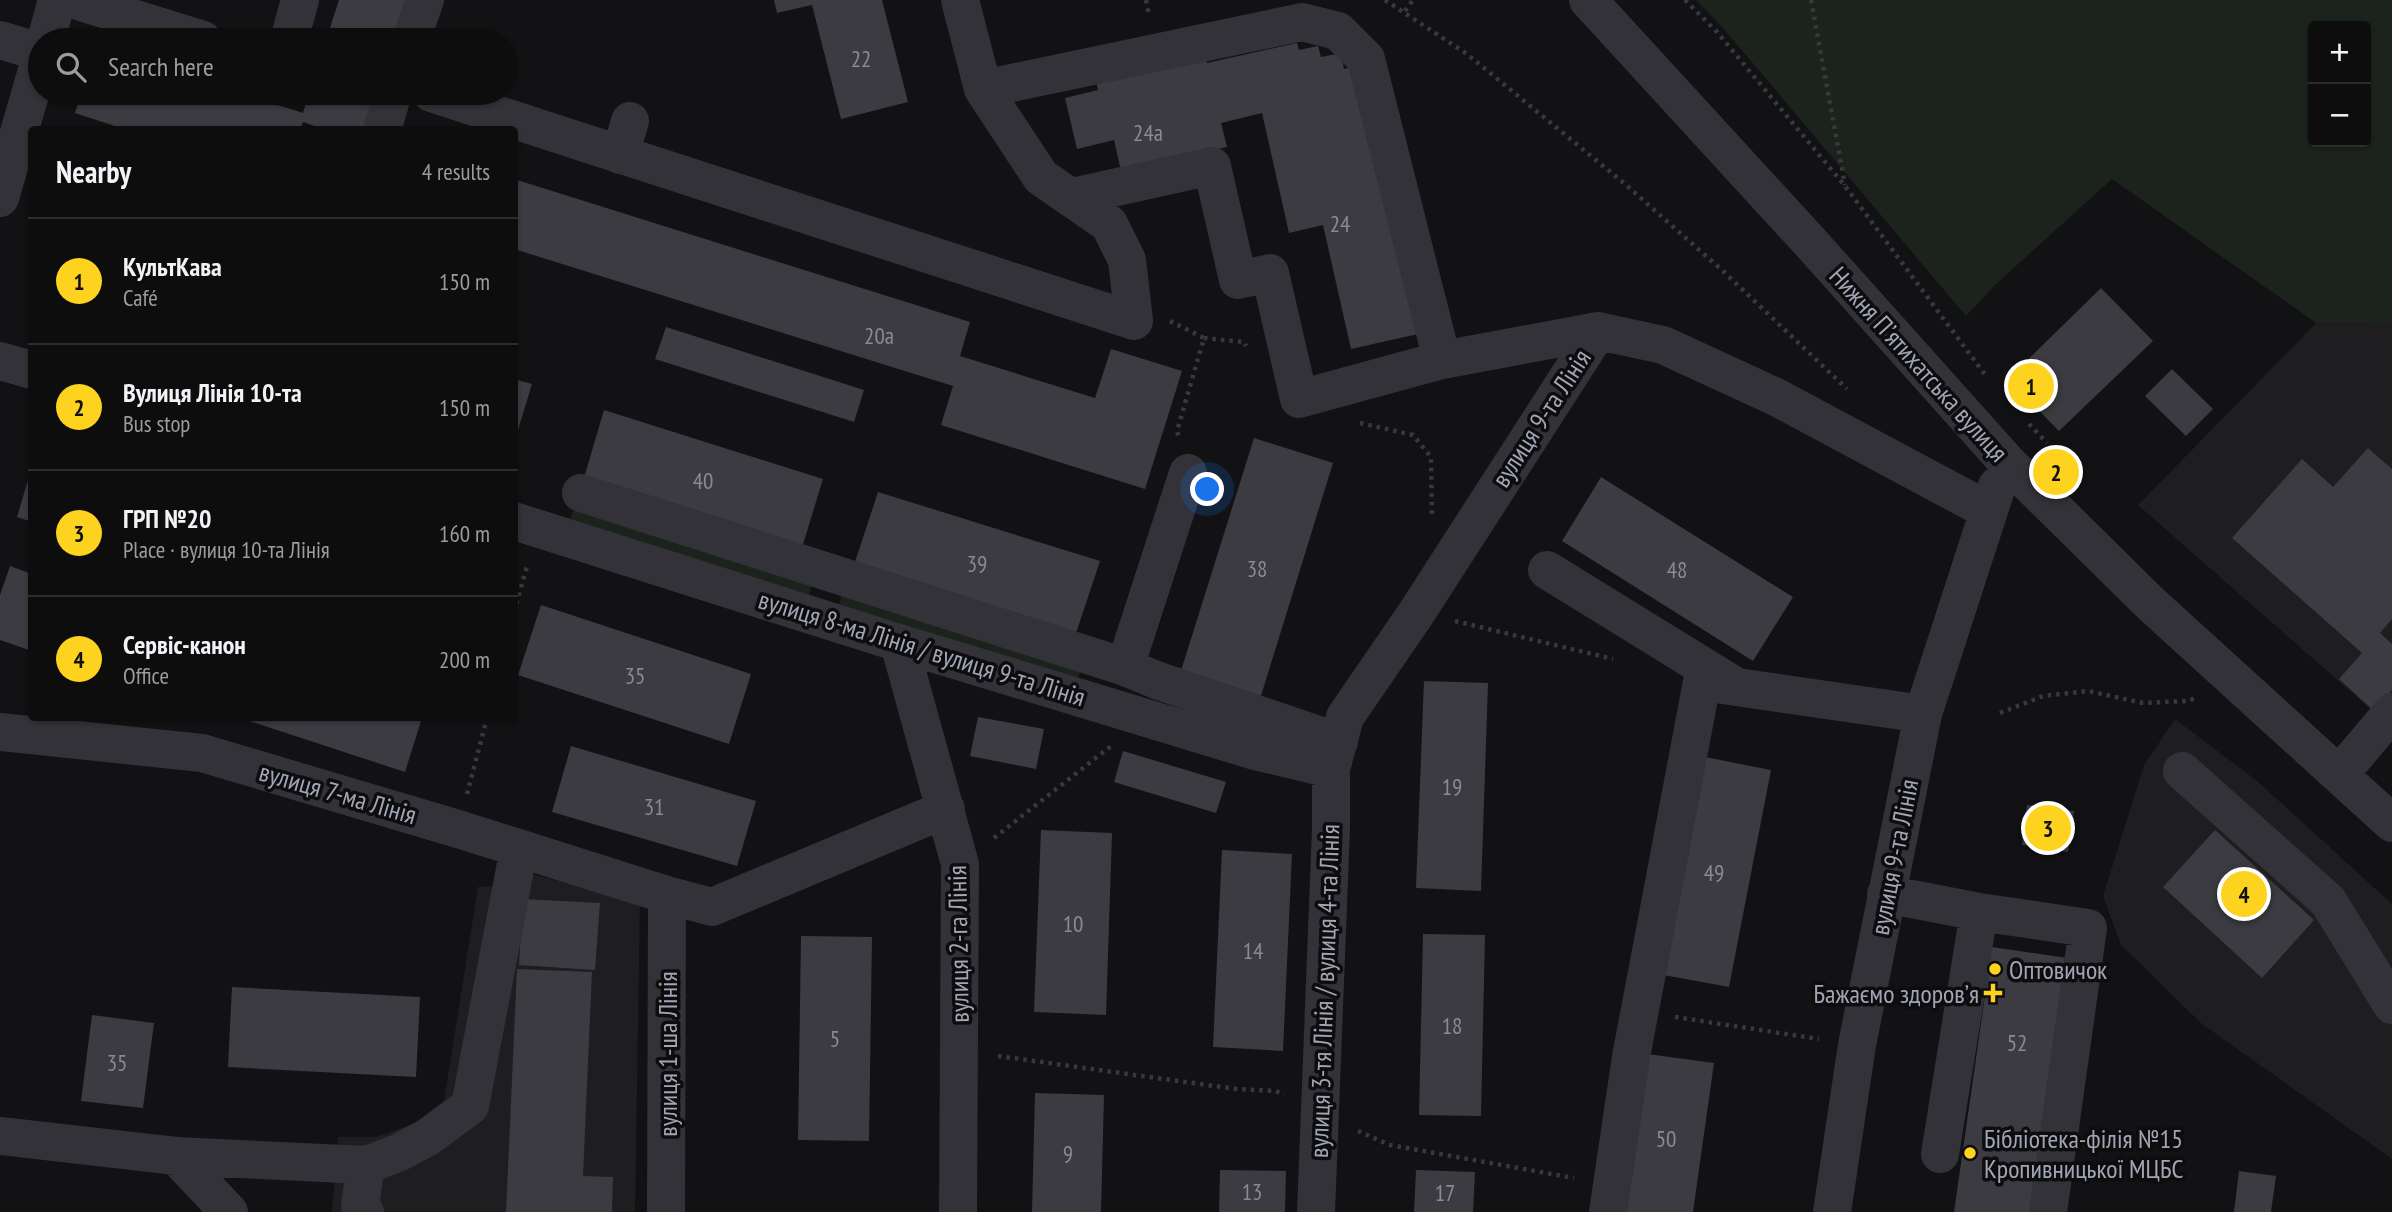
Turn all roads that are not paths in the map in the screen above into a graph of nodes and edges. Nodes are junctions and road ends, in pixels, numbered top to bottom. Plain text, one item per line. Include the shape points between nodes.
1 (57, 0) edge
2 (75, 0) edge
3 (300, 0) edge
4 (425, 0) edge
5 (960, 0) edge
6 (1588, 0) edge
7 (49, 28) edge
8 (165, 28) edge
9 (292, 28) edge
10 (415, 28) edge
11 (0, 40) edge
12 (28, 48) edge
13 (983, 89) junction
14 (28, 101) edge
15 (389, 105) edge
16 (483, 105) edge
17 (383, 126) edge
18 (1072, 197) junction
19 (0, 198) edge
20 (1598, 331) junction
21 (1442, 359) junction
22 (0, 360) edge
23 (28, 369) edge
24 (2006, 461) junction
25 (1188, 473) road end
26 (580, 493) dead end
27 (1989, 511) junction
28 (518, 522) edge
29 (1547, 570) dead end
30 (899, 643) junction
31 (1125, 667) junction
32 (1737, 687) junction
33 (2392, 712) edge
34 (1923, 714) junction
35 (0, 732) edge
36 (1335, 755) junction
37 (2182, 771) dead end
38 (2339, 775) junction
39 (946, 809) junction
40 (2392, 823) edge
41 (519, 848) junction
42 (1886, 894) junction
43 (667, 895) junction
44 (1979, 912) junction
45 (2392, 1005) edge
46 (0, 1136) edge
47 (1940, 1154) dead end
48 (176, 1156) junction
49 (366, 1165) junction
50 (229, 1212) edge
51 (365, 1212) edge
52 (666, 1212) edge
53 (958, 1212) edge
54 (1316, 1212) edge
55 (1608, 1212) edge
56 (1832, 1212) edge
57 (2048, 1212) edge

1 - 7 street
2 - 8 street
3 - 9 street
4 - 10 street
5 - 13 street
6 - 24 street, Нижня Пʼятихатська вулиця
11 - 12 street
13 - 18 street via 1041,177
13 - 21 street via 1302,22 1338,32 1366,59
14 - 19 street
15 - 17 street
16 - 18 street via 625,138 1134,321 1127,260 1109,224
18 - 21 street via 1212,166 1238,280 1270,274 1299,399
20 - 21 street
20 - 27 street, вулиця 9-та Лінія via 1663,345 1688,356 1776,397
20 - 36 street, вулиця 9-та Лінія via 1345,717
22 - 23 street
24 - 27 street, вулиця 9-та Лінія
24 - 38 street, Нижня Пʼятихатська вулиця via 2096,552
25 - 31 street
26 - 31 street
27 - 34 street, вулиця 9-та Лінія
28 - 30 street, вулиця 8-ма Лінія / вулиця 9-та Лінія
29 - 32 street
30 - 36 street, вулиця 8-ма Лінія / вулиця 9-та Лінія via 1255,751
30 - 39 street, вулиця 2-га Лінія
31 - 36 street
32 - 34 street
32 - 55 street via 1702,682 1631,1056
33 - 38 street
34 - 42 street, вулиця 9-та Лінія
35 - 41 street, вулиця 7-ма Лінія via 202,753
36 - 54 street, вулиця 3-тя Лінія / вулиця 4-та Лінія
37 - 45 street via 2328,901
38 - 40 street, Нижня Пʼятихатська вулиця
39 - 43 street, вулиця 7-ма Лінія via 712,908
39 - 53 street, вулиця 2-га Лінія via 960,864
41 - 43 street, вулиця 7-ма Лінія
41 - 49 street via 470,1106 428,1137
42 - 44 street
42 - 56 street, вулиця 9-та Лінія
43 - 52 street, вулиця 1-ша Лінія
44 - 47 street
44 - 57 street via 2088,928
46 - 48 street
48 - 49 street
48 - 50 street
49 - 51 street via 360,1205

